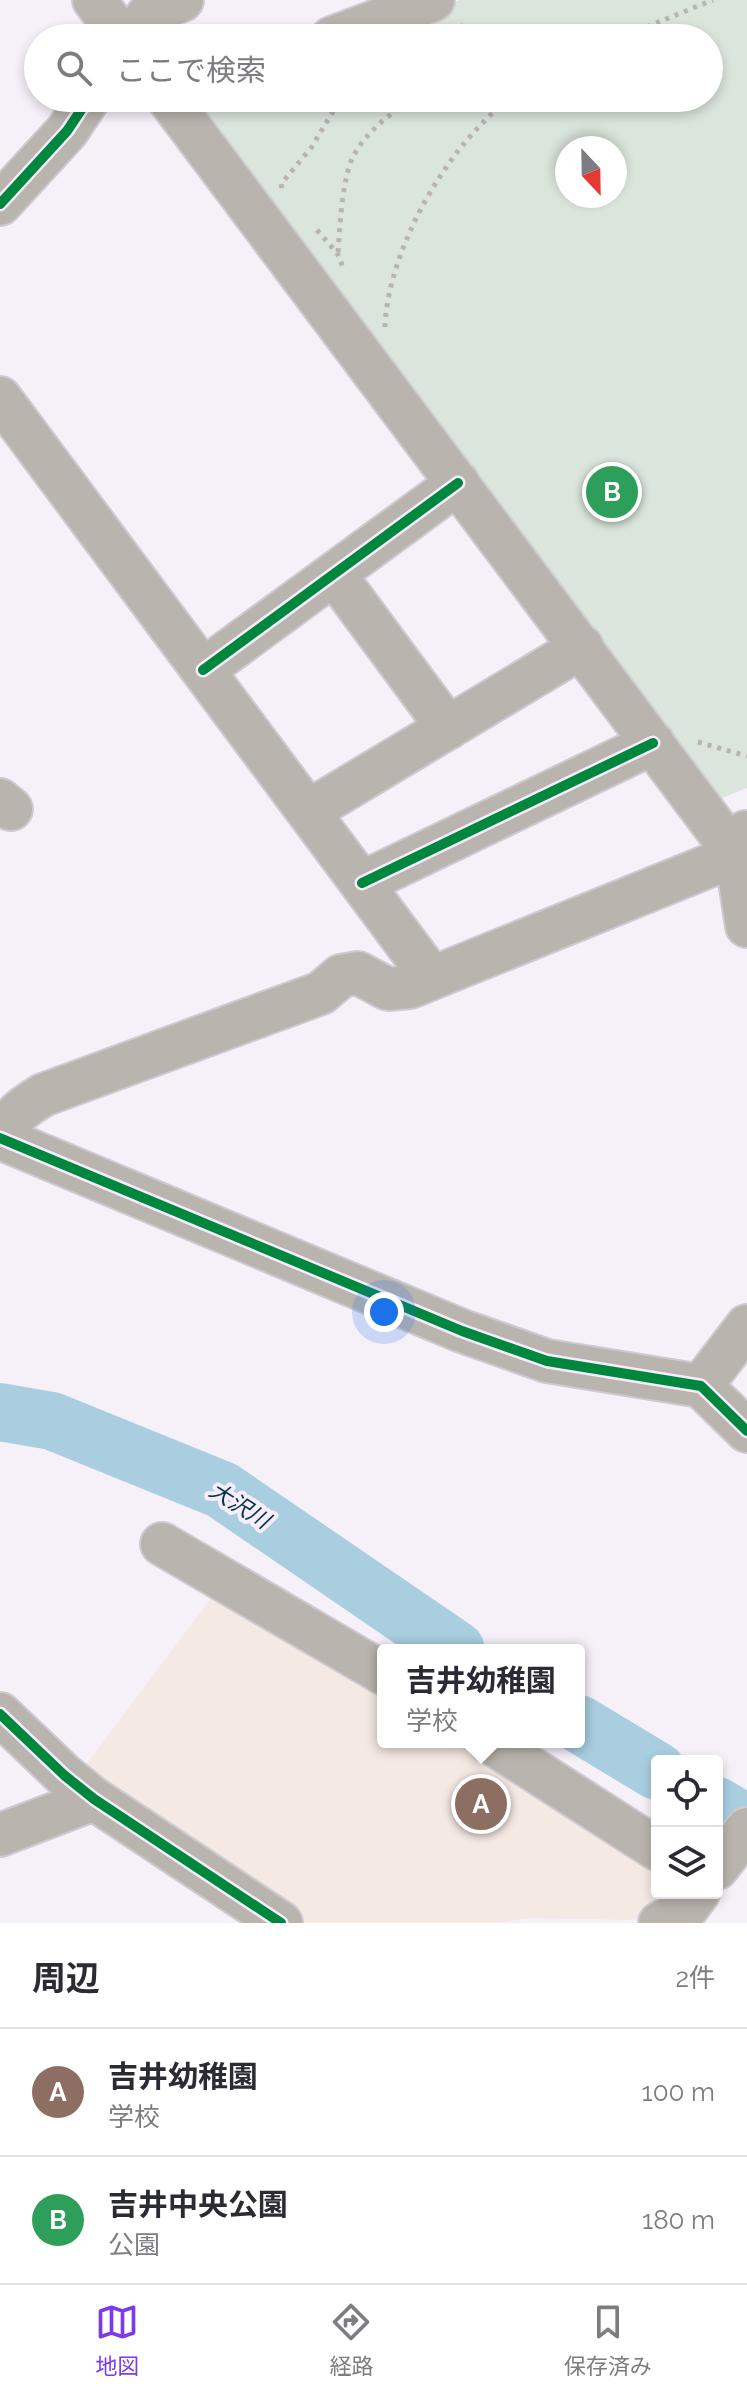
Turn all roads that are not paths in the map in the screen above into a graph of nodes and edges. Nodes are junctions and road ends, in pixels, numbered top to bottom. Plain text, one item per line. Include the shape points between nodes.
1 (94, 0) edge
2 (182, 0) edge
3 (433, 0) edge
4 (112, 24) edge
5 (141, 24) edge
6 (369, 24) edge
7 (80, 112) edge
8 (180, 112) edge
9 (0, 204) edge
10 (0, 398) edge
11 (458, 483) junction
12 (334, 574) junction
13 (582, 647) junction
14 (203, 670) junction
15 (448, 728) junction
16 (672, 737) junction
17 (309, 811) junction
18 (742, 839) edge
19 (362, 883) junction
20 (747, 926) edge
21 (432, 978) junction
22 (0, 1138) edge
23 (747, 1326) edge
24 (701, 1386) junction
25 (747, 1431) edge
26 (162, 1544) dead end
27 (377, 1669) edge
28 (0, 1714) edge
29 (499, 1748) edge
30 (94, 1799) junction
31 (747, 1829) edge
32 (0, 1835) edge
33 (651, 1845) edge
34 (723, 1861) edge
35 (694, 1899) edge
36 (281, 1923) edge
37 (660, 1923) edge

1 - 4 street
2 - 5 street via 148,15
3 - 6 street
7 - 9 street
8 - 11 street
10 - 14 street
11 - 12 street
11 - 13 street
12 - 14 street
12 - 15 street
13 - 15 street
13 - 16 street
14 - 17 street
15 - 17 street
16 - 18 street
16 - 19 street
17 - 19 street
18 - 20 street
18 - 21 street
19 - 21 street
21 - 22 street via 388,989 358,973 341,976 321,993 43,1095 16,1114
22 - 24 street via 462,1331 547,1361
23 - 24 street
24 - 25 street
26 - 27 street
28 - 30 street
29 - 33 street
30 - 32 street
30 - 36 street
31 - 34 street
35 - 37 street

